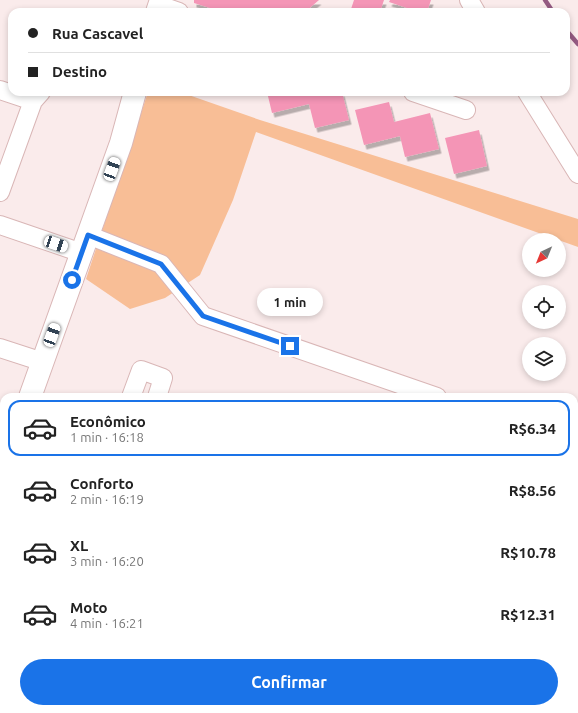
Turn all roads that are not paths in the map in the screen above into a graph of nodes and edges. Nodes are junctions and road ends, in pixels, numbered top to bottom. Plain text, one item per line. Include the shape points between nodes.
1 (37, 96) edge
2 (134, 96) edge
3 (424, 96) edge
4 (529, 96) edge
5 (466, 110) dead end
6 (578, 174) edge
7 (0, 192) edge
8 (0, 225) edge
9 (85, 244) junction
10 (0, 348) edge
11 (43, 362) junction
12 (31, 393) edge
13 (132, 393) edge
14 (158, 393) edge
15 (425, 393) edge

1 - 7 street
2 - 9 main road via 121,143
3 - 5 street
4 - 6 street
8 - 9 street
9 - 11 main road
9 - 15 street via 161,264 203,316
10 - 11 street
11 - 12 main road
13 - 14 street via 141,370 163,378

